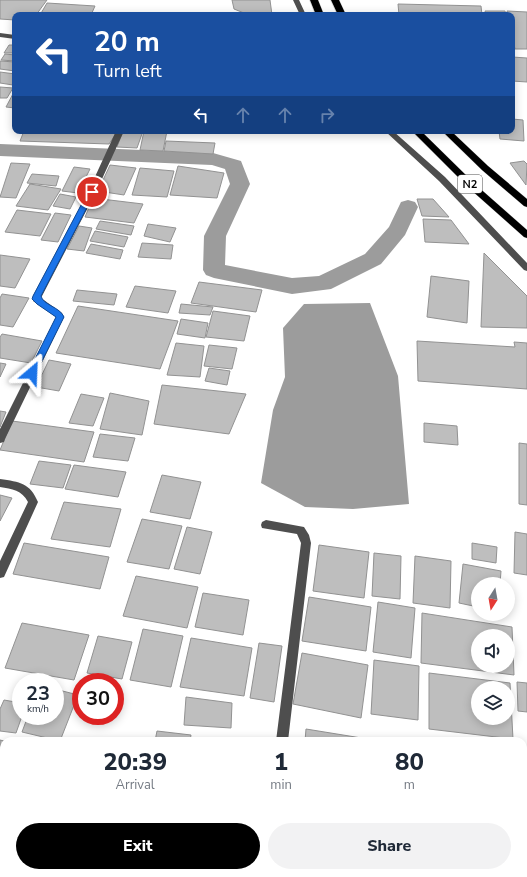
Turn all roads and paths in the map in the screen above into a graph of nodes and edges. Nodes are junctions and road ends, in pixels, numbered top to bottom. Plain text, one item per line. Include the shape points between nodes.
1 (296, 0) edge
2 (314, 0) edge
3 (335, 0) edge
4 (302, 12) edge
5 (319, 12) edge
6 (341, 12) edge
7 (0, 35) edge
8 (12, 36) edge
9 (118, 134) edge
10 (392, 134) edge
11 (419, 134) edge
12 (449, 134) edge
13 (527, 204) edge
14 (527, 235) edge
15 (527, 268) edge
16 (0, 439) edge
17 (0, 483) edge
18 (266, 525) dead end
19 (0, 573) edge
20 (282, 737) edge

1 - 4 street
2 - 5 highway
3 - 6 highway
7 - 8 street
9 - 16 street via 106,164 37,296 36,299 60,317
10 - 15 street via 442,179
11 - 14 highway, N2
12 - 13 highway, N2
17 - 19 street via 23,488 30,493 33,502
18 - 20 street via 300,530 306,543

